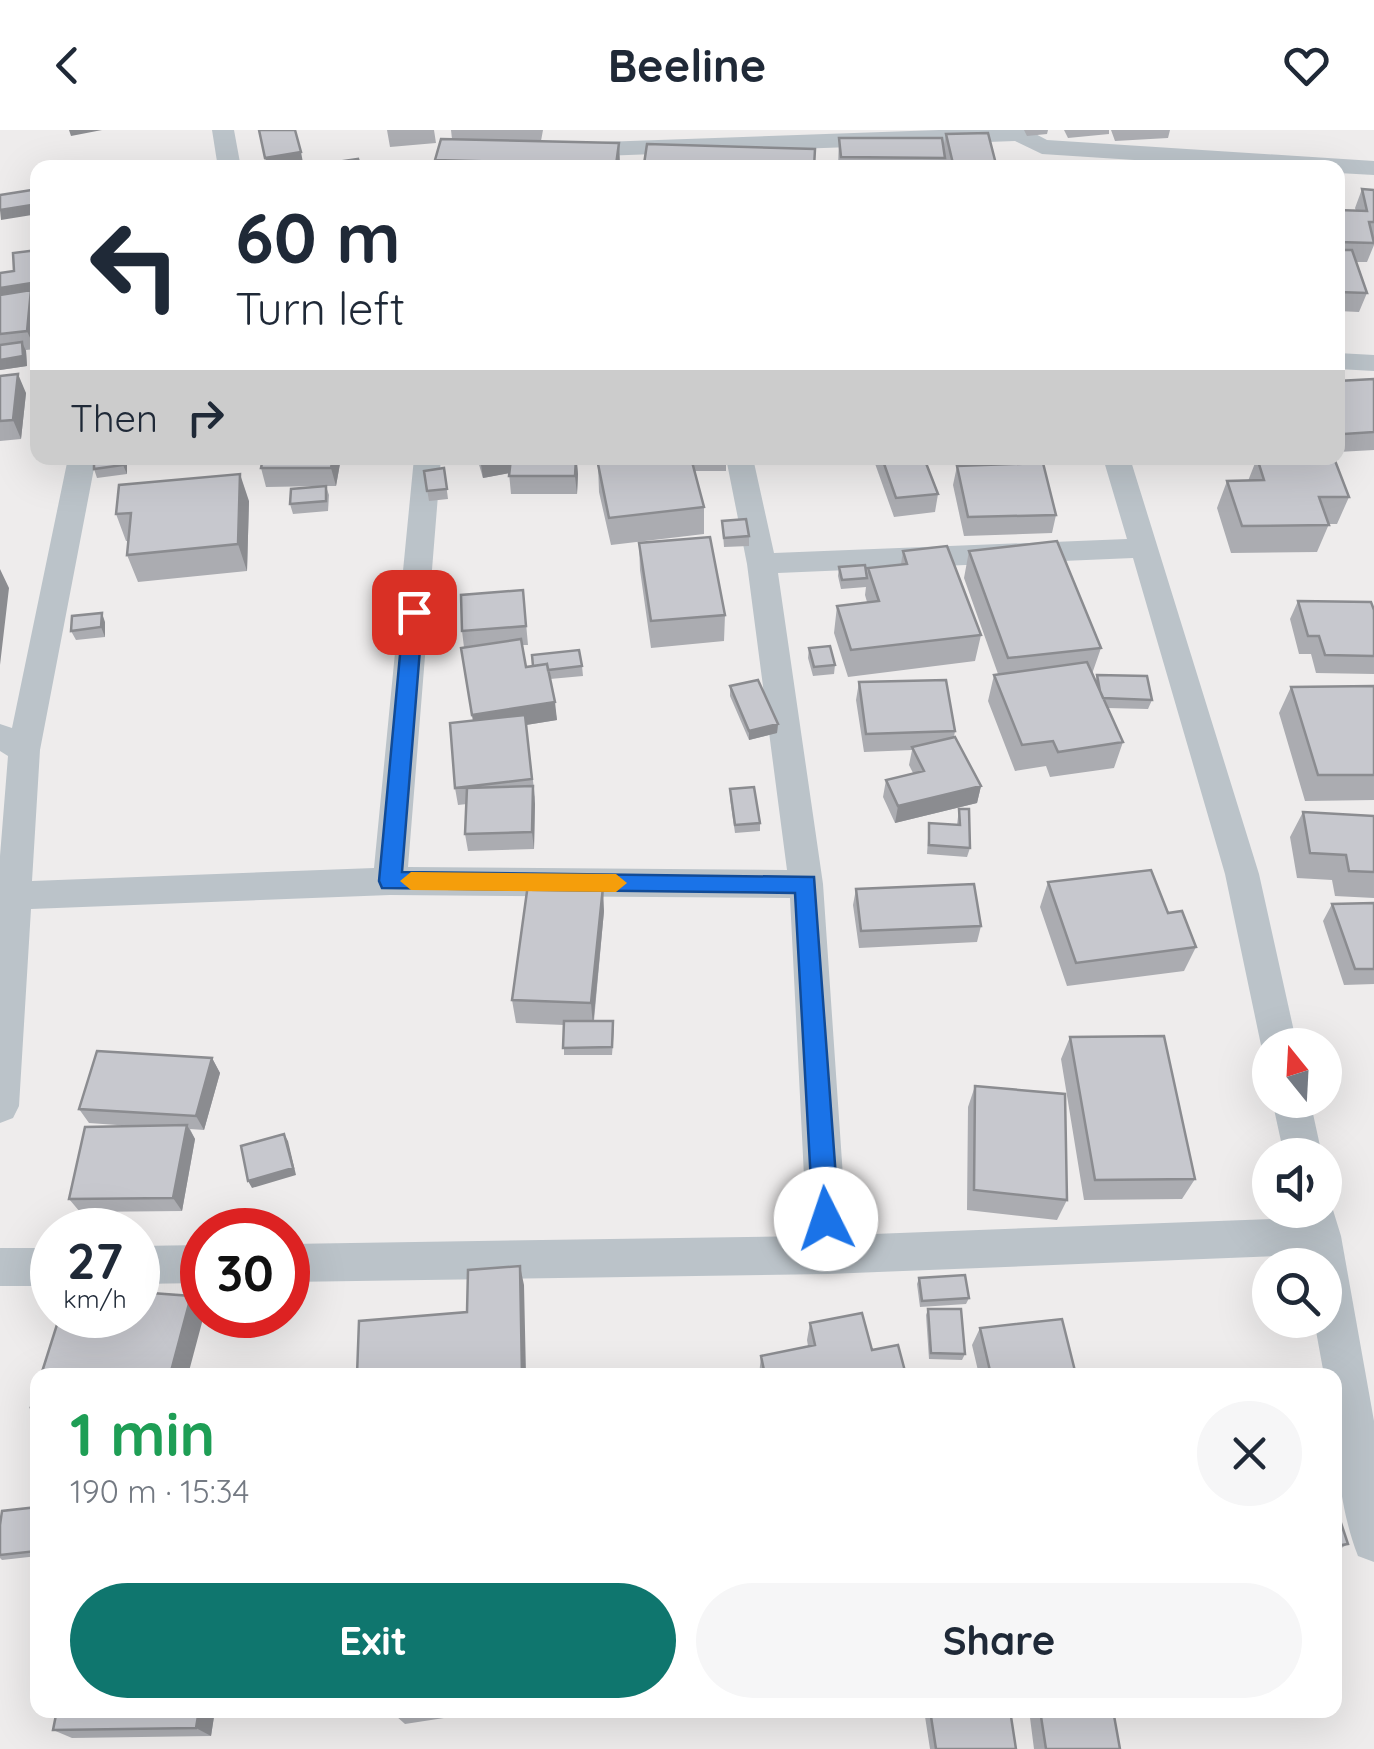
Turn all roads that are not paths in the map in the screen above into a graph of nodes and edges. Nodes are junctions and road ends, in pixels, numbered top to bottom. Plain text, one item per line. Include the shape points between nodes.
1 (223, 130) edge
2 (1014, 132) edge
3 (559, 151) edge
4 (1042, 157) edge
5 (229, 160) edge
6 (1133, 160) edge
7 (1345, 167) edge
8 (1374, 168) edge
9 (1345, 361) edge
10 (1374, 363) edge
11 (80, 465) edge
12 (426, 465) edge
13 (741, 465) edge
14 (1119, 465) edge
15 (1144, 548) junction
16 (762, 564) junction
17 (12, 743) edge
18 (390, 881) junction
19 (806, 884) junction
20 (15, 896) junction
21 (1275, 1028) edge
22 (0, 1106) edge
23 (1252, 1227) edge
24 (1319, 1228) edge
25 (828, 1255) junction
26 (310, 1263) edge
27 (30, 1267) edge
28 (0, 1268) edge
29 (1374, 1540) edge

1 - 5 street
2 - 3 street
2 - 4 street
4 - 6 street
7 - 8 street
9 - 10 street
11 - 17 street
12 - 18 street
13 - 16 street
14 - 15 street
15 - 16 street
15 - 21 street via 1242,874
16 - 19 street
17 - 20 street
18 - 19 street
18 - 20 street
19 - 25 street
20 - 22 street
23 - 25 street
24 - 29 street
25 - 26 street
27 - 28 street

